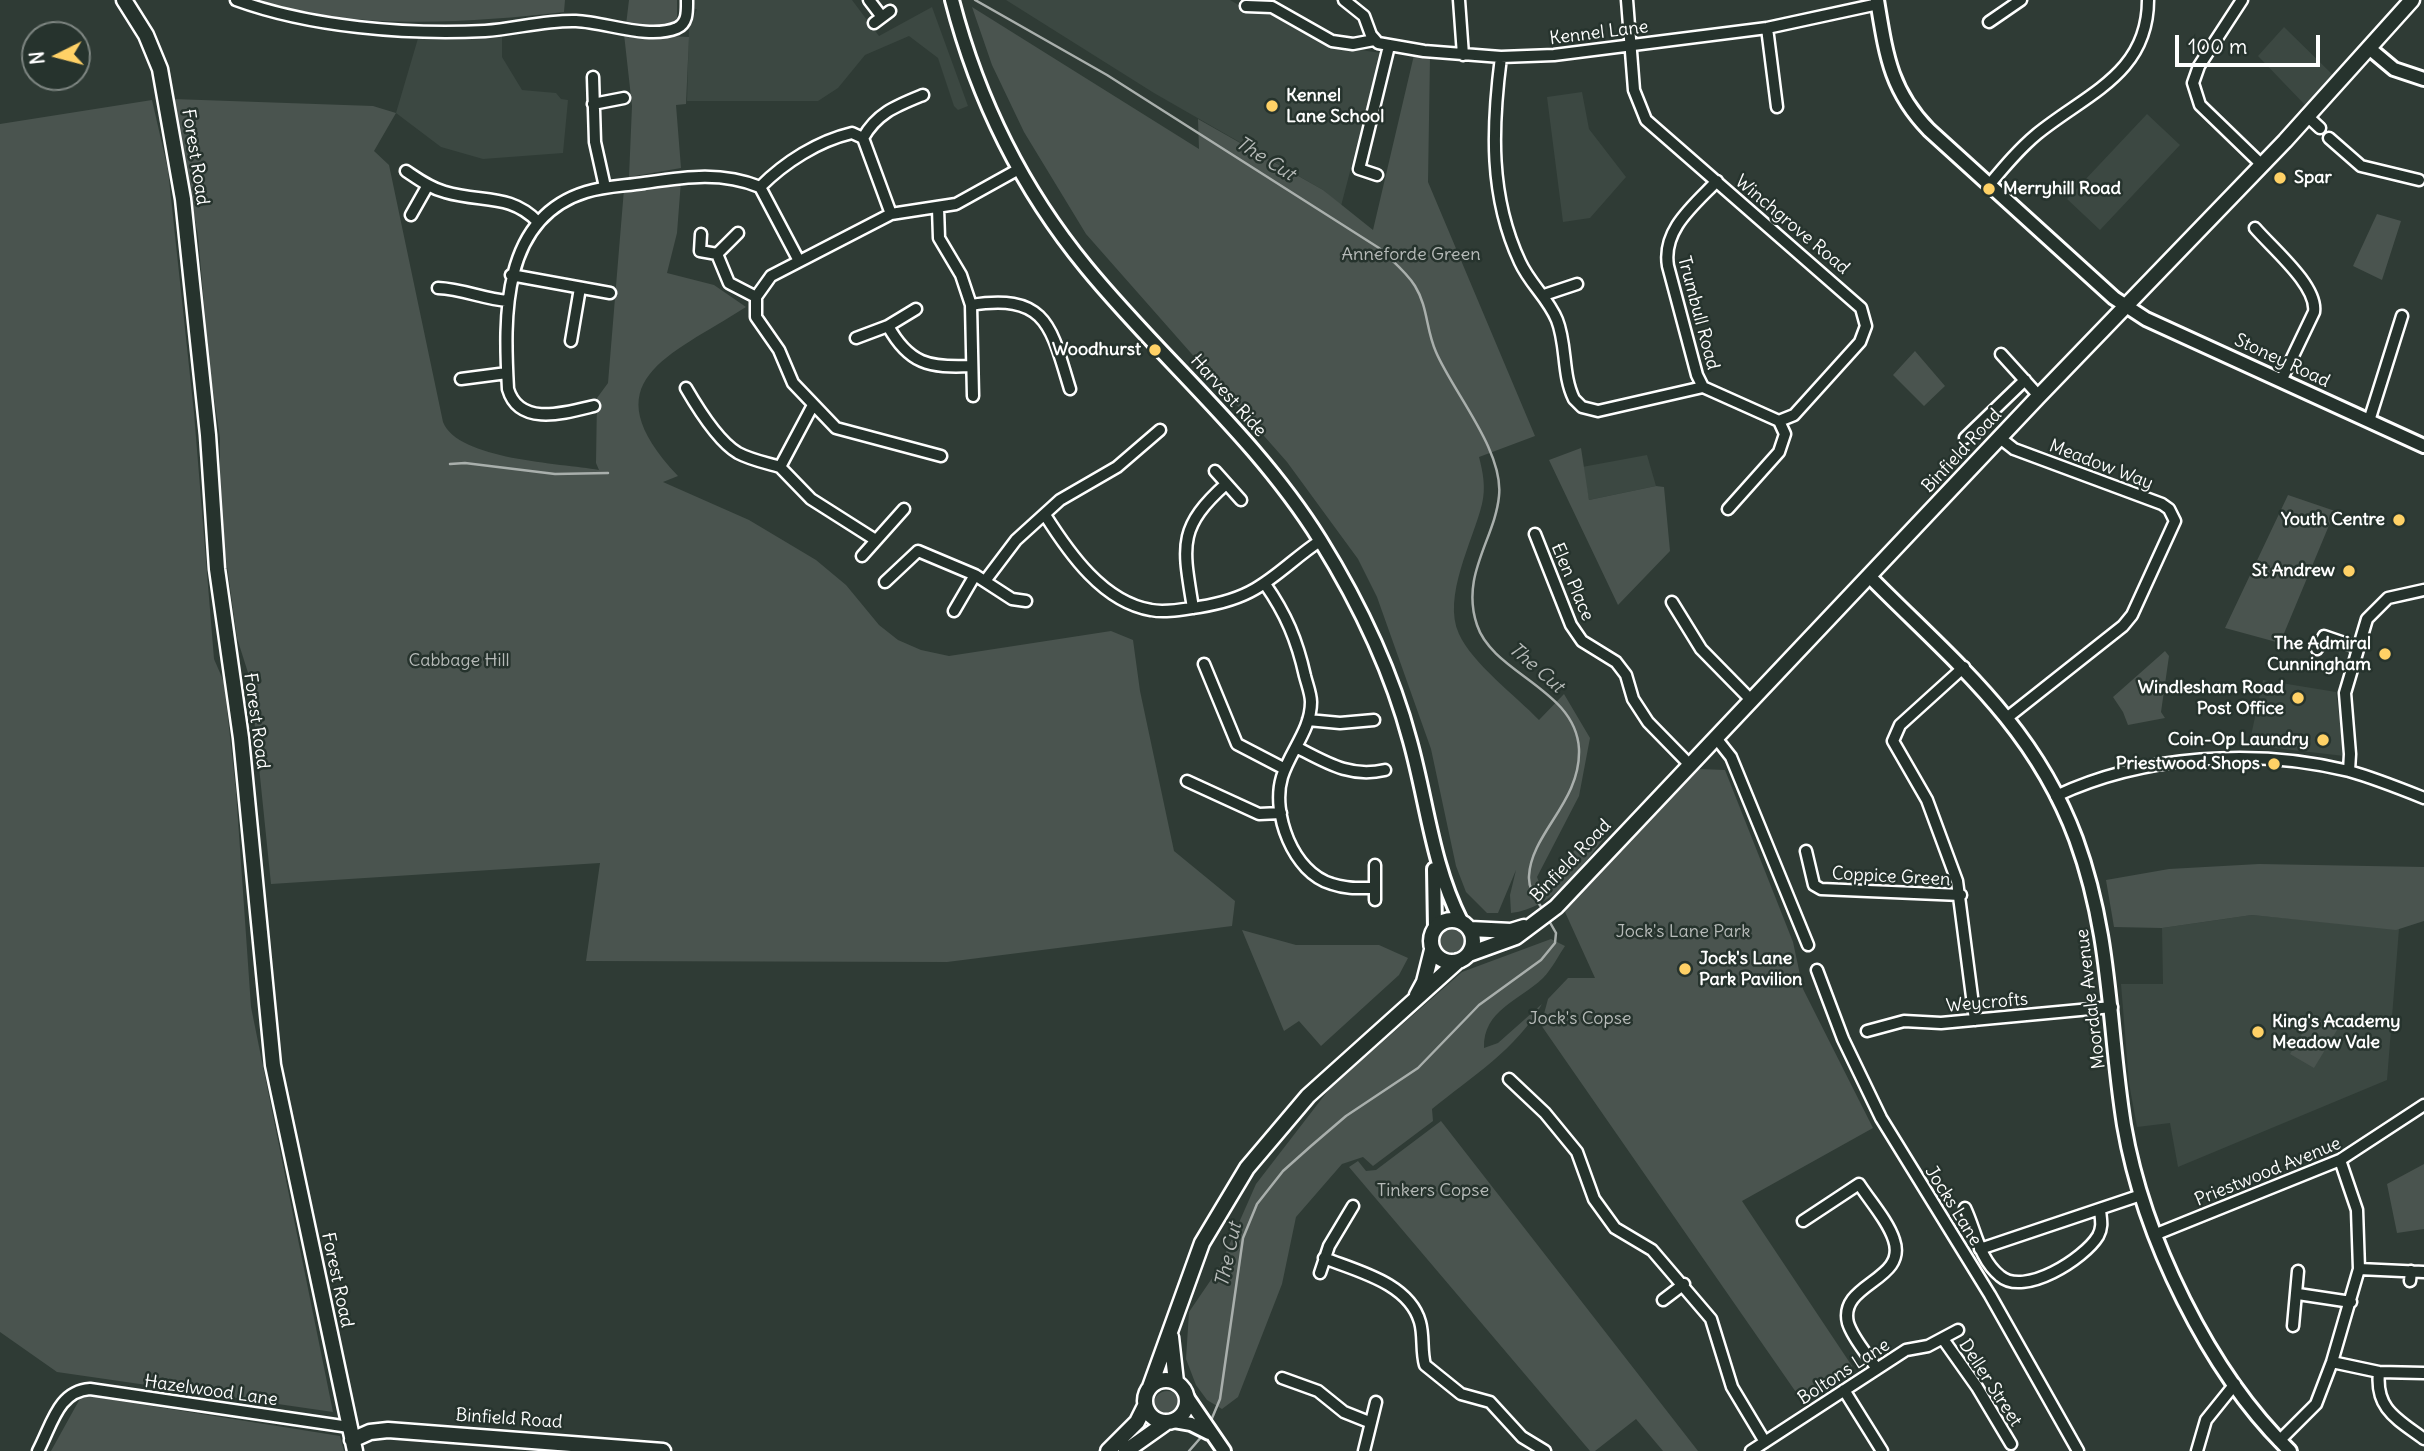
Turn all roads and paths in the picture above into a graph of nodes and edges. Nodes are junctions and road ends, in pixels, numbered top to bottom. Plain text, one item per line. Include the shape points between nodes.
1 (124, 0) edge
2 (236, 0) edge
3 (687, 0) edge
4 (869, 0) edge
5 (952, 0) edge
6 (1344, 0) edge
7 (1459, 0) edge
8 (1627, 0) edge
9 (2021, 0) edge
10 (2148, 0) edge
11 (2242, 0) edge
12 (2412, 0) edge
13 (1878, 2) edge
14 (1246, 6) dead end
15 (882, 17) dead end
16 (1989, 22) dead end
17 (1767, 28) junction
18 (1374, 40) junction
19 (1389, 46) junction
20 (1629, 46) junction
21 (2369, 48) junction
22 (1463, 55) junction
23 (1501, 57) junction
24 (593, 77) dead end
25 (2424, 79) edge
26 (923, 95) dead end
27 (624, 98) dead end
28 (593, 104) junction
29 (1777, 107) dead end
30 (2306, 115) junction
31 (2320, 128) dead end
32 (863, 138) junction
33 (2329, 138) dead end
34 (2261, 164) junction
35 (1018, 169) junction
36 (406, 170) dead end
37 (1377, 174) dead end
38 (2418, 180) dead end
39 (1717, 181) junction
40 (1989, 185) junction
41 (428, 186) junction
42 (605, 187) junction
43 (760, 187) junction
44 (938, 208) junction
45 (411, 215) dead end
46 (891, 215) junction
47 (538, 222) junction
48 (2255, 228) dead end
49 (738, 233) dead end
50 (701, 234) dead end
51 (717, 254) junction
52 (799, 261) junction
53 (511, 275) junction
54 (1577, 284) dead end
55 (438, 288) dead end
56 (580, 288) junction
57 (610, 293) dead end
58 (1544, 295) junction
59 (756, 297) junction
60 (508, 301) junction
61 (971, 305) junction
62 (2126, 306) junction
63 (916, 309) dead end
64 (2402, 316) dead end
65 (888, 326) junction
66 (856, 338) dead end
67 (571, 341) dead end
68 (2001, 354) dead end
69 (971, 366) junction
70 (507, 373) junction
71 (461, 379) dead end
72 (2025, 380) junction
73 (2281, 381) junction
74 (1703, 387) junction
75 (686, 388) dead end
76 (1070, 389) dead end
77 (973, 396) dead end
78 (2039, 396) junction
79 (813, 405) junction
80 (594, 406) dead end
81 (1779, 421) junction
82 (2369, 421) junction
83 (1160, 430) dead end
84 (1965, 438) dead end
85 (2000, 438) junction
86 (2424, 446) edge
87 (941, 456) dead end
88 (780, 467) junction
89 (1215, 471) dead end
90 (1226, 484) junction
91 (1241, 500) dead end
92 (904, 509) dead end
93 (1728, 509) dead end
94 (1045, 515) junction
95 (1535, 534) dead end
96 (874, 539) junction
97 (1320, 541) junction
98 (862, 556) dead end
99 (975, 575) junction
100 (1868, 576) junction
101 (985, 581) junction
102 (885, 582) dead end
103 (1265, 584) junction
104 (2424, 590) edge
105 (1026, 601) dead end
106 (1672, 601) dead end
107 (1193, 608) junction
108 (954, 611) dead end
109 (2357, 648) junction
110 (2317, 649) dead end
111 (1203, 664) dead end
112 (1964, 667) junction
113 (1752, 701) junction
114 (2008, 717) junction
115 (1308, 720) junction
116 (1374, 720) dead end
117 (1716, 738) junction
118 (1296, 747) junction
119 (1690, 765) junction
120 (1285, 769) junction
121 (1385, 770) dead end
122 (2349, 771) junction
123 (1187, 781) dead end
124 (2056, 796) junction
125 (2424, 798) edge
126 (1281, 813) junction
127 (1432, 841) junction
128 (1806, 851) dead end
129 (1375, 865) dead end
130 (1374, 888) junction
131 (1961, 895) junction
132 (1375, 900) dead end
133 (1536, 924) junction
134 (1465, 925) junction
135 (1435, 928) junction
136 (1808, 945) dead end
137 (1432, 950) junction
138 (1464, 958) junction
139 (1817, 970) dead end
140 (1413, 1002) junction
141 (2112, 1007) junction
142 (1975, 1020) junction
143 (1867, 1031) dead end
144 (1509, 1079) dead end
145 (2424, 1105) edge
146 (2340, 1160) junction
147 (2141, 1195) junction
148 (1353, 1206) dead end
149 (1965, 1206) dead end
150 (2100, 1210) junction
151 (1803, 1221) dead end
152 (2154, 1235) junction
153 (1980, 1249) junction
154 (1324, 1258) junction
155 (2359, 1269) junction
156 (2298, 1271) dead end
157 (2424, 1272) edge
158 (1320, 1273) dead end
159 (1684, 1283) junction
160 (2298, 1294) junction
161 (1663, 1300) dead end
162 (2351, 1302) junction
163 (2293, 1326) dead end
164 (1170, 1328) junction
165 (1958, 1329) dead end
166 (1943, 1339) junction
167 (2332, 1362) junction
168 (1877, 1369) junction
169 (2379, 1372) junction
170 (2424, 1373) edge
171 (1282, 1378) dead end
172 (1176, 1382) junction
173 (2235, 1384) junction
174 (1150, 1387) junction
175 (1844, 1390) junction
176 (1187, 1397) junction
177 (1376, 1402) dead end
178 (1145, 1406) junction
179 (1171, 1421) junction
180 (1198, 1422) junction
181 (1369, 1422) junction
182 (352, 1439) edge
183 (2424, 1439) edge
184 (2279, 1441) junction
185 (1217, 1442) edge
186 (1765, 1443) junction
187 (2011, 1444) dead end
188 (38, 1451) edge
189 (663, 1451) edge
190 (1108, 1451) edge
191 (1126, 1451) edge
192 (1364, 1451) edge
193 (1545, 1451) edge
194 (1751, 1451) edge
195 (1882, 1451) edge
196 (2078, 1451) edge
197 (2197, 1451) edge
198 (2290, 1451) edge

1 - 182 main road, Forest Road via 160,69 183,199 217,569 242,750 273,1065
2 - 3 street via 300,20 457,31 572,20 671,29 686,19
4 - 15 street
5 - 35 street, Harvest Ride via 992,115
6 - 18 street via 1364,16
7 - 22 street
8 - 20 street, Winchgrove Road
9 - 16 street
10 - 40 street via 2143,40 2130,59 2094,94 2034,136
11 - 34 street via 2193,83 2200,105
12 - 21 main road, Binfield Road
13 - 17 street, Kennel Lane
13 - 40 street, Stoney Road via 1890,64 1903,100
14 - 18 street via 1272,7 1332,41
17 - 20 street, Kennel Lane
17 - 29 street
18 - 19 street, Kennel Lane
19 - 22 street, Kennel Lane
19 - 37 street via 1359,169
20 - 23 street, Kennel Lane
20 - 39 street, Winchgrove Road via 1642,113
21 - 25 street via 2394,69
21 - 30 main road, Binfield Road
22 - 23 street, Kennel Lane
23 - 58 street via 1494,141 1500,197 1521,265
24 - 28 street
26 - 32 street via 886,110
27 - 28 street
28 - 42 street
30 - 31 street
30 - 34 main road, Binfield Road
32 - 43 street via 852,133 832,138 781,166
32 - 46 street
33 - 38 street via 2361,166
34 - 62 main road, Binfield Road
35 - 44 street via 970,198
35 - 97 street, Harvest Ride via 1085,266 1242,437
36 - 41 street
39 - 74 street, Trumbull Road via 1676,226 1665,250
39 - 81 street, Winchgrove Road via 1847,292 1861,308 1866,326 1860,342 1794,415
40 - 62 street, Stoney Road
41 - 45 street
41 - 47 street via 487,201 512,202
42 - 43 street via 724,176
42 - 47 street via 568,199
43 - 52 street
44 - 46 street
44 - 61 street via 939,238 961,275
46 - 52 street
47 - 53 street
48 - 73 street via 2314,299 2314,312
49 - 51 street
50 - 51 street via 700,251
51 - 59 street via 729,283
52 - 59 street via 771,276
53 - 56 street
53 - 60 street
54 - 58 street
55 - 60 street
56 - 57 street
56 - 67 street
58 - 74 street via 1559,324 1571,394 1582,407 1598,411
59 - 79 street via 756,317 779,350 793,383
60 - 70 street
61 - 69 street
61 - 76 street via 1010,302 1040,316 1056,338
62 - 73 street, Stoney Road
62 - 78 main road, Binfield Road
63 - 65 street
64 - 82 street
65 - 66 street
65 - 69 street via 896,340 922,363
68 - 72 street
69 - 77 street
70 - 71 street
70 - 80 street via 512,400 529,413 554,414
72 - 78 street
72 - 84 street
73 - 82 street, Stoney Road
74 - 81 street, Trumbull Road
75 - 88 street via 728,445
78 - 85 main road, Binfield Road
79 - 87 street via 836,428
79 - 88 street
81 - 93 street via 1785,434 1779,452
82 - 86 street, Stoney Road
83 - 94 street via 1118,467 1075,490
85 - 100 main road, Binfield Road
85 - 114 street, Meadow Way via 2014,449 2162,504 2175,522 2123,626
88 - 96 street via 811,499
89 - 90 street
90 - 91 street
90 - 107 street via 1201,507 1189,531 1185,554
92 - 96 street
94 - 101 street via 1016,540
94 - 107 street via 1074,558 1121,599 1149,610
95 - 119 street, Elen Place via 1570,625 1582,641 1616,663 1648,722
96 - 98 street
97 - 103 street
97 - 127 street, Harvest Ride via 1367,625 1390,679 1410,739
99 - 101 street
99 - 102 street via 917,550
99 - 108 street
100 - 112 street, Moordale Avenue
100 - 113 main road, Binfield Road
101 - 105 street via 1012,599
103 - 107 street via 1235,598
103 - 115 street via 1285,612 1296,639 1310,697
104 - 109 street via 2388,598 2375,608
106 - 113 street via 1701,649
109 - 110 street via 2324,636
109 - 122 street via 2345,693
111 - 120 street via 1237,744
112 - 114 street, Moordale Avenue
112 - 131 street via 1900,725 1894,741 1927,800
113 - 117 main road, Binfield Road
114 - 124 street, Moordale Avenue
115 - 116 street
115 - 118 street
117 - 119 main road, Binfield Road
117 - 136 street via 1731,757
118 - 120 street
118 - 121 street via 1343,771 1369,774
119 - 133 main road, Binfield Road
120 - 126 street via 1279,794
122 - 124 street via 2265,758 2191,762 2140,769
122 - 125 street
123 - 126 street via 1252,812
124 - 141 street, Moordale Avenue via 2097,906
126 - 130 street via 1293,848 1313,875 1331,884
127 - 134 street, Harvest Ride via 1441,879
127 - 135 street, Harvest Ride
128 - 131 street, Coppice Green via 1814,886 1821,889
129 - 130 street
130 - 132 street
131 - 142 street
133 - 134 main road, Binfield Road via 1511,930
133 - 138 main road, Binfield Road
134 - 135 main road via 1446,920
134 - 138 main road via 1473,942
135 - 137 main road via 1430,938
137 - 138 main road via 1440,959
137 - 140 main road, Binfield Road
138 - 140 main road, Binfield Road
139 - 196 street, Jocks Lane via 1843,1039 1881,1118 1990,1295
140 - 164 main road, Binfield Road via 1308,1096 1247,1168 1202,1243
141 - 142 street, Weycrofts
141 - 147 street, Moordale Avenue via 2124,1124
142 - 143 street, Weycrofts via 1889,1023
144 - 159 street via 1577,1152 1594,1199 1615,1228 1652,1250
145 - 146 street, Priestwood Avenue
146 - 152 street, Priestwood Avenue
146 - 155 street via 2357,1210
147 - 150 street
147 - 152 street, Moordale Avenue
148 - 154 street
149 - 153 street
150 - 153 street
150 - 153 street via 2102,1227 2090,1246 2037,1280 2013,1282 2000,1277
151 - 168 street via 1859,1184 1894,1240 1896,1256 1885,1273 1854,1295 1847,1306 1850,1329
152 - 173 street, Moordale Avenue
154 - 158 street
154 - 193 street via 1390,1285 1420,1320 1425,1365 1461,1394 1490,1402 1522,1437
155 - 157 street via 2411,1276
155 - 162 street
156 - 160 street
159 - 161 street
159 - 186 street via 1711,1318 1732,1387
160 - 162 street
160 - 163 street
162 - 167 street
164 - 172 main road, Binfield Road
164 - 174 main road, Binfield Road
165 - 166 street, Boltons Lane
166 - 168 street, Boltons Lane via 1906,1350
166 - 187 street, Deller Street
167 - 169 street
167 - 184 street via 2316,1404
168 - 175 street, Boltons Lane
169 - 170 street
169 - 183 street via 2378,1390 2390,1415
171 - 181 street via 1318,1391 1344,1412
172 - 174 main road via 1163,1380
172 - 176 main road
173 - 184 street, Moordale Avenue
173 - 197 street via 2206,1420
174 - 178 main road
175 - 186 street, Boltons Lane
175 - 195 street
176 - 179 main road via 1183,1414
176 - 180 street
177 - 181 street
178 - 179 main road via 1153,1418
178 - 190 main road via 1137,1422
179 - 180 street
179 - 191 main road
180 - 185 street
181 - 192 street
182 - 188 street, Hazelwood Lane via 90,1388 69,1394
182 - 189 main road, Binfield Road via 388,1430
184 - 198 street, Moordale Avenue
186 - 194 street, Boltons Lane

